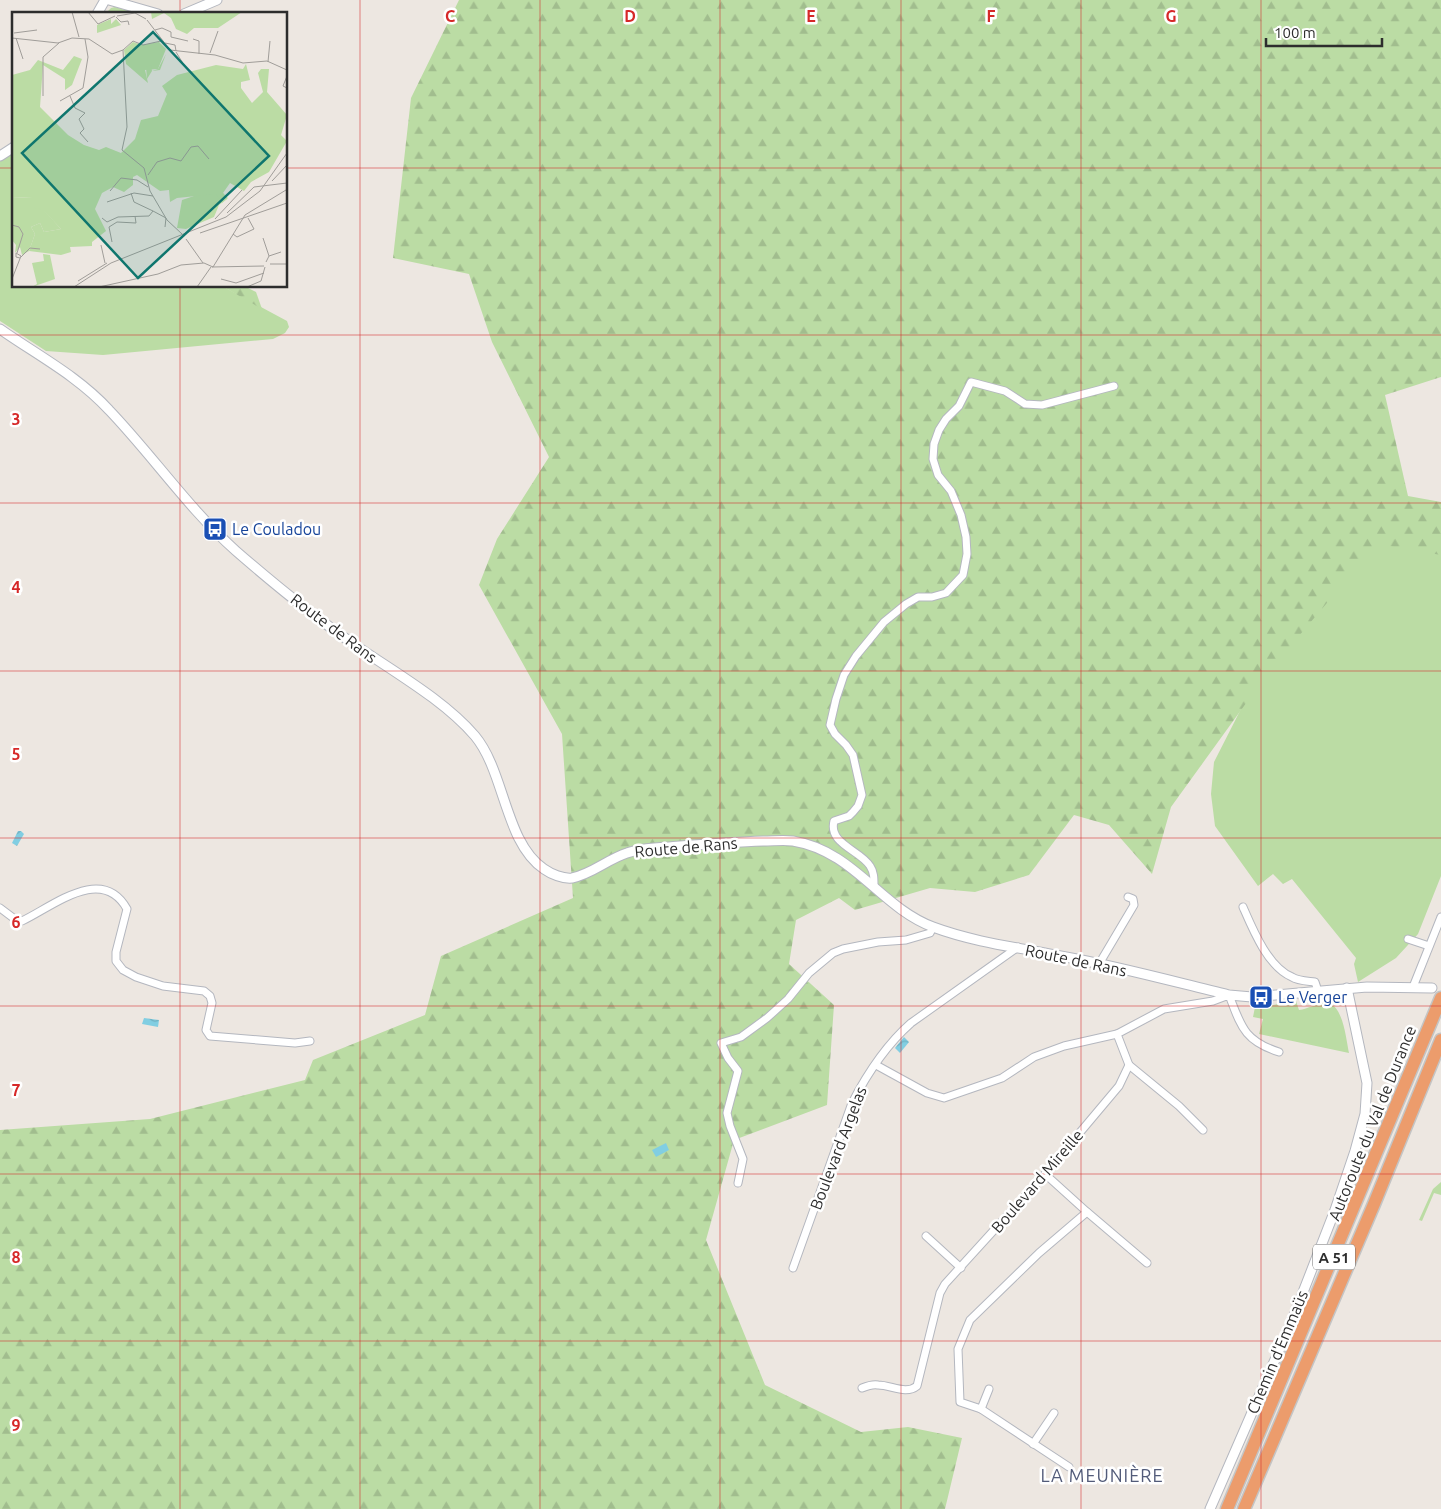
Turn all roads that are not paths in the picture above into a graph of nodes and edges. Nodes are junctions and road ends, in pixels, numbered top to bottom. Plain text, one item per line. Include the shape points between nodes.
1 (105, 0) edge
2 (109, 0) edge
3 (217, 0) edge
4 (98, 12) edge
5 (151, 12) edge
6 (189, 12) edge
7 (12, 148) edge
8 (0, 156) edge
9 (0, 329) edge
10 (1114, 386) dead end
11 (874, 886) junction
12 (1128, 897) dead end
13 (1243, 907) dead end
14 (0, 908) edge
15 (1441, 917) edge
16 (933, 927) junction
17 (1408, 938) dead end
18 (1429, 946) junction
19 (1018, 948) junction
20 (1099, 964) junction
21 (1413, 987) junction
22 (1347, 988) junction
23 (1432, 988) dead end
24 (1318, 991) junction
25 (1229, 994) junction
26 (1440, 1002) edge
27 (1117, 1034) junction
28 (1441, 1040) edge
29 (310, 1041) dead end
30 (1279, 1052) dead end
31 (876, 1065) junction
32 (1129, 1066) junction
33 (1203, 1130) dead end
34 (1044, 1174) junction
35 (738, 1183) dead end
36 (1087, 1212) junction
37 (926, 1236) dead end
38 (1147, 1263) dead end
39 (793, 1268) dead end
40 (960, 1268) junction
41 (862, 1388) dead end
42 (989, 1388) dead end
43 (981, 1409) junction
44 (1054, 1413) dead end
45 (1032, 1444) junction
46 (1069, 1467) dead end
47 (1210, 1509) edge
48 (1227, 1509) edge
49 (1244, 1509) edge

1 - 4 street
2 - 5 street
3 - 6 street
7 - 8 street
9 - 11 street, Route de Rans via 70,375 103,404 194,509 234,549 328,627 447,709 477,738 488,758 520,842 542,868 562,878 572,878 627,852 644,849 792,841 837,857
10 - 11 street via 1042,405 1024,404 1005,391 971,382 959,406 939,430 934,444 934,459 938,475 951,491 966,537 963,575 946,593 918,597 884,622 844,675 830,725 853,755 862,795 853,812 834,821 832,827 840,841 869,864 874,873
11 - 16 street, Route de Rans via 906,914
12 - 20 street via 1133,899 1134,905
13 - 24 street via 1253,931 1277,968 1293,978 1315,982
14 - 29 street via 22,921 78,892 108,890 120,897 127,909 116,961 123,970 136,977 163,986 204,991 212,1003 206,1030 210,1036 295,1044
15 - 18 street
16 - 19 street, Route de Rans
16 - 35 street via 930,933 906,940 878,942 832,954 766,1018 741,1037 721,1043 738,1071 728,1113 743,1158
17 - 18 street
18 - 21 street
19 - 20 street, Route de Rans
19 - 31 street, Boulevard Argelas via 911,1023 897,1035
20 - 25 street, Route de Rans
21 - 22 street, Route de Rans
21 - 23 street, Route de Rans
22 - 24 street, Route de Rans
22 - 47 street, Chemin d'Emmaüs via 1367,1083 1365,1114 1335,1210 1291,1323
24 - 25 street, Route de Rans via 1265,997
25 - 27 street via 1213,1001 1164,1009
25 - 30 street via 1247,1033 1258,1045
26 - 48 highway, Autoroute du Val de Durance / A 51
27 - 31 street via 1056,1048 1034,1057 1002,1078 944,1098 927,1093
27 - 32 street
28 - 49 highway, Autoroute du Val de Durance / A 51
31 - 39 street, Boulevard Argelas via 852,1103
32 - 33 street
32 - 34 street, Boulevard Mireille via 1120,1086
34 - 36 street
34 - 40 street, Boulevard Mireille
36 - 38 street
36 - 43 street via 970,1320 958,1349 960,1402
37 - 40 street
40 - 41 street, Boulevard Mireille via 940,1293 917,1386 913,1390 879,1384
42 - 43 street
43 - 45 street
44 - 45 street
45 - 46 street

